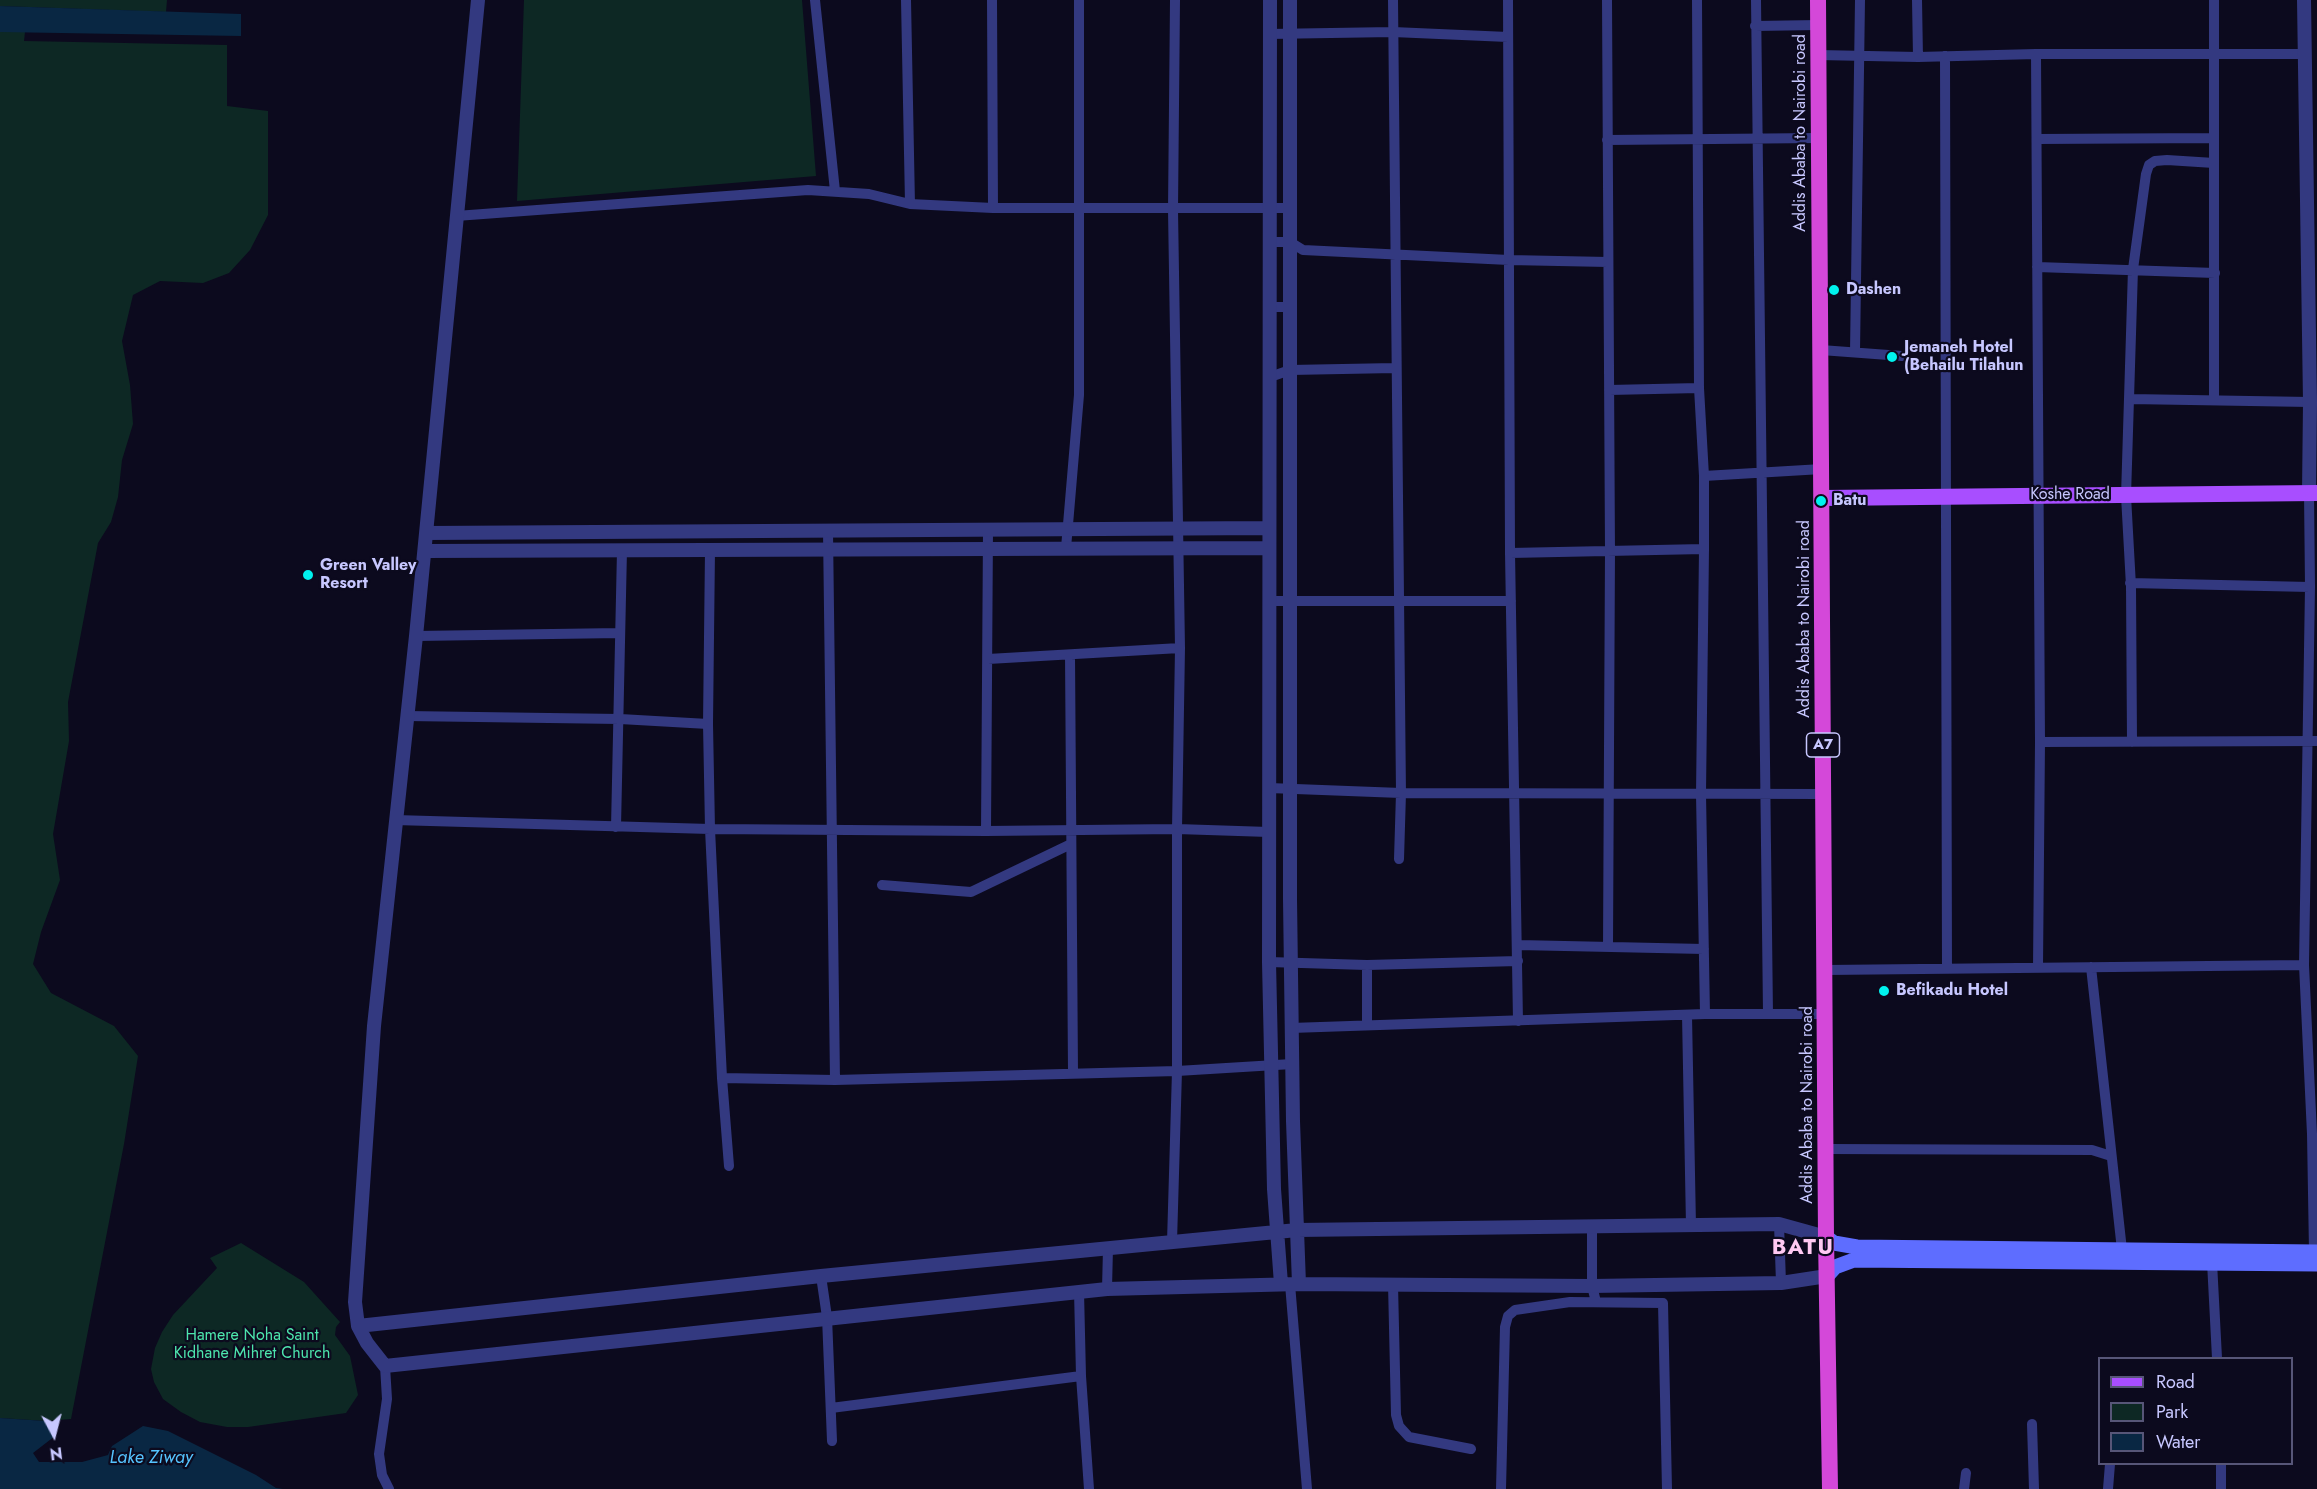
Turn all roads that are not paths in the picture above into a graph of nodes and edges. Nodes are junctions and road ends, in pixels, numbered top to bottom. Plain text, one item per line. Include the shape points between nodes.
1 (478, 0) edge
2 (815, 0) edge
3 (906, 0) edge
4 (992, 0) edge
5 (1079, 0) edge
6 (1175, 0) edge
7 (1270, 0) edge
8 (1290, 0) edge
9 (1393, 0) edge
10 (1508, 0) edge
11 (1607, 0) edge
12 (1697, 0) edge
13 (1756, 0) edge
14 (1818, 0) edge
15 (1860, 0) edge
16 (1917, 0) edge
17 (2214, 0) edge
18 (2304, 0) edge
19 (1818, 25) junction
20 (1755, 26) junction
21 (1393, 32) junction
22 (1269, 33) junction
23 (1290, 34) junction
24 (1508, 37) junction
25 (2036, 54) junction
26 (2304, 54) junction
27 (1818, 55) junction
28 (2215, 55) junction
29 (1860, 56) junction
30 (1945, 56) junction
31 (1918, 57) junction
32 (1268, 118) junction
33 (1289, 118) junction
34 (2311, 122) edge
35 (1818, 138) junction
36 (2214, 138) junction
37 (1697, 139) junction
38 (1756, 139) junction
39 (2037, 139) junction
40 (1607, 140) junction
41 (2214, 163) junction
42 (835, 191) junction
43 (910, 204) junction
44 (993, 208) junction
45 (1078, 208) junction
46 (1271, 208) junction
47 (1290, 208) junction
48 (1173, 210) junction
49 (456, 216) junction
50 (1271, 242) junction
51 (1290, 242) junction
52 (1303, 250) junction
53 (1396, 255) junction
54 (1290, 258) junction
55 (1270, 259) junction
56 (1509, 260) junction
57 (1608, 262) junction
58 (2037, 267) junction
59 (2133, 268) junction
60 (2215, 273) junction
61 (1269, 307) junction
62 (1289, 307) junction
63 (1821, 350) junction
64 (1855, 352) junction
65 (1902, 356) dead end
66 (1395, 368) junction
67 (1290, 370) junction
68 (1270, 377) junction
69 (1699, 388) junction
70 (1609, 390) junction
71 (2130, 399) junction
72 (2214, 399) junction
73 (2310, 402) junction
74 (1270, 464) junction
75 (1291, 464) junction
76 (1822, 469) junction
77 (1762, 471) junction
78 (1704, 476) junction
79 (2313, 493) edge
80 (2039, 495) junction
81 (1945, 496) junction
82 (2126, 496) junction
83 (1822, 498) junction
84 (1269, 528) junction
85 (1069, 529) junction
86 (1110, 529) junction
87 (1177, 529) junction
88 (988, 530) junction
89 (828, 531) junction
90 (426, 533) junction
91 (1111, 548) junction
92 (1177, 548) junction
93 (1269, 548) junction
94 (828, 549) junction
95 (988, 549) junction
96 (1066, 549) junction
97 (1704, 549) junction
98 (622, 550) junction
99 (710, 550) junction
100 (425, 551) junction
101 (1610, 551) junction
102 (1510, 553) junction
103 (2130, 583) junction
104 (2310, 587) junction
105 (1399, 600) junction
106 (1269, 601) junction
107 (1511, 601) junction
108 (1292, 602) junction
109 (620, 633) junction
110 (416, 636) junction
111 (1180, 648) junction
112 (1070, 655) junction
113 (988, 659) junction
114 (1269, 699) junction
115 (1291, 700) junction
116 (406, 716) junction
117 (620, 719) junction
118 (708, 724) junction
119 (2312, 741) edge
120 (2040, 742) junction
121 (2132, 742) junction
122 (1269, 788) junction
123 (1291, 788) junction
124 (1401, 793) junction
125 (1515, 794) junction
126 (1701, 794) junction
127 (1765, 794) junction
128 (1823, 794) junction
129 (1610, 795) junction
130 (1270, 812) junction
131 (1290, 812) junction
132 (395, 820) junction
133 (616, 826) junction
134 (710, 829) junction
135 (1071, 829) junction
136 (1177, 829) junction
137 (832, 830) junction
138 (986, 831) junction
139 (1269, 832) junction
140 (1071, 844) junction
141 (1399, 859) dead end
142 (882, 885) dead end
143 (1269, 899) junction
144 (1290, 899) junction
145 (1518, 945) junction
146 (1608, 946) junction
147 (1704, 949) junction
148 (1518, 961) junction
149 (1269, 962) junction
150 (1291, 962) junction
151 (1367, 965) junction
152 (2304, 965) junction
153 (2038, 967) junction
154 (2091, 967) junction
155 (1947, 968) junction
156 (1826, 970) junction
157 (1768, 1013) junction
158 (1705, 1014) junction
159 (1825, 1014) junction
160 (1687, 1015) junction
161 (1518, 1021) junction
162 (1367, 1026) junction
163 (1292, 1028) junction
164 (1292, 1064) junction
165 (1270, 1065) junction
166 (1177, 1071) junction
167 (1073, 1072) junction
168 (722, 1078) junction
169 (835, 1080) junction
170 (1271, 1121) junction
171 (1293, 1121) junction
172 (2314, 1134) edge
173 (2109, 1139) junction
174 (1827, 1149) junction
175 (2092, 1150) junction
176 (2111, 1156) junction
177 (729, 1166) dead end
178 (1274, 1189) junction
179 (1295, 1189) junction
180 (1779, 1224) junction
181 (1592, 1226) junction
182 (1691, 1226) junction
183 (1297, 1230) junction
184 (1277, 1231) junction
185 (1826, 1237) junction
186 (1173, 1242) junction
187 (1108, 1248) junction
188 (2122, 1250) junction
189 (2316, 1256) edge
190 (2110, 1262) junction
191 (2212, 1262) junction
192 (821, 1276) junction
193 (1827, 1276) junction
194 (1781, 1283) junction
195 (1290, 1284) junction
196 (1393, 1284) junction
197 (1592, 1286) junction
198 (1107, 1289) junction
199 (1079, 1292) junction
200 (1596, 1302) junction
201 (827, 1317) junction
202 (358, 1326) junction
203 (2217, 1357) edge
204 (385, 1366) junction
205 (1082, 1376) junction
206 (831, 1408) junction
207 (2032, 1424) dead end
208 (832, 1441) dead end
209 (1471, 1449) dead end
210 (2110, 1465) edge
211 (2221, 1465) edge
212 (1966, 1473) dead end
213 (389, 1489) edge
214 (1089, 1489) edge
215 (1307, 1489) edge
216 (1501, 1489) edge
217 (1667, 1489) edge
218 (1830, 1489) edge
219 (1964, 1489) edge
220 (2034, 1489) edge
221 (2108, 1489) edge
222 (2221, 1489) edge

1 - 49 street
2 - 42 street
3 - 43 street
4 - 44 street
5 - 45 street
6 - 48 street
7 - 22 street
8 - 23 street
9 - 21 street
10 - 24 street
11 - 40 street
12 - 37 street
13 - 20 street
14 - 19 highway, Addis Ababa to Nairobi road / A7
15 - 29 street
16 - 31 street
17 - 28 street
18 - 26 street
19 - 20 street
19 - 27 highway, Addis Ababa to Nairobi road / A7
20 - 38 street
21 - 23 street
21 - 24 street
21 - 53 street
22 - 23 street
22 - 32 street
23 - 33 street
24 - 56 street
25 - 28 street
25 - 30 street
25 - 39 street
26 - 28 street
26 - 34 street
27 - 29 street
27 - 35 highway, Addis Ababa to Nairobi road / A7
28 - 36 street
29 - 31 street
29 - 64 street
30 - 31 street
30 - 81 street
32 - 33 street
32 - 46 street
33 - 47 street
34 - 73 street
35 - 38 street
35 - 63 highway, Addis Ababa to Nairobi road / A7
36 - 39 street
36 - 41 street
37 - 38 street
37 - 40 street
37 - 69 street
38 - 77 street
39 - 58 street
40 - 57 street
41 - 59 street via 2167,160 2149,165
41 - 60 street
42 - 43 street
42 - 49 street
43 - 44 street
44 - 45 street
45 - 48 street
45 - 85 street via 1079,394
46 - 47 street
46 - 48 street
46 - 50 street
47 - 51 street
48 - 87 street
49 - 90 street
50 - 51 street
50 - 55 street
51 - 52 street
51 - 54 street
52 - 53 street
52 - 54 street
53 - 56 street
53 - 66 street
54 - 55 street
54 - 62 street
55 - 61 street
56 - 57 street
56 - 102 street
57 - 70 street
58 - 59 street
58 - 80 street
59 - 60 street
59 - 71 street
60 - 72 street
61 - 62 street
61 - 68 street
62 - 67 street
63 - 64 street
63 - 76 highway, Addis Ababa to Nairobi road / A7
64 - 65 street
66 - 67 street
66 - 105 street
67 - 68 street
67 - 75 street
68 - 74 street
69 - 70 street
69 - 78 street
70 - 101 street
71 - 72 street
71 - 82 street
72 - 73 street
73 - 79 street
74 - 75 street
74 - 84 street
75 - 108 street
76 - 77 street
76 - 83 highway, Addis Ababa to Nairobi road / A7
77 - 78 street
77 - 127 street
78 - 97 street
79 - 82 main road, Koshe Road
79 - 104 street
80 - 81 main road, Koshe Road
80 - 82 main road, Koshe Road
80 - 120 street
81 - 83 main road, Koshe Road
81 - 155 street
82 - 103 street
83 - 128 highway, Addis Ababa to Nairobi road / A7
84 - 87 street
84 - 93 street
85 - 86 street
85 - 88 street
85 - 96 street
86 - 87 street
86 - 91 street
87 - 92 street
88 - 89 street
88 - 95 street
89 - 90 street
89 - 94 street
90 - 100 street
91 - 92 street
91 - 96 street
92 - 93 street
92 - 111 street
93 - 106 street
94 - 95 street
94 - 99 street
94 - 137 street
95 - 96 street
95 - 113 street
97 - 101 street
97 - 126 street
98 - 99 street
98 - 100 street
98 - 109 street
99 - 118 street
100 - 110 street
101 - 102 street
101 - 129 street
102 - 107 street
103 - 104 street
103 - 121 street
104 - 119 street
105 - 107 street
105 - 108 street
105 - 124 street
106 - 108 street
106 - 114 street
107 - 125 street
108 - 115 street
109 - 110 street
109 - 117 street
110 - 116 street
111 - 112 street
111 - 136 street
112 - 113 street
112 - 135 street
113 - 138 street
114 - 115 street
114 - 122 street
115 - 123 street
116 - 117 street
116 - 132 street
117 - 118 street
117 - 133 street
118 - 134 street
119 - 121 street
119 - 152 street
120 - 121 street
120 - 153 street
122 - 123 street
122 - 130 street
123 - 124 street
123 - 131 street
124 - 125 street
124 - 141 street
125 - 129 street
125 - 145 street
126 - 127 street
126 - 129 street
126 - 147 street
127 - 128 street
127 - 157 street
128 - 156 highway, Addis Ababa to Nairobi road / A7
129 - 146 street
130 - 131 street
130 - 139 street
131 - 144 street
132 - 133 street
132 - 202 street via 373,1037 355,1302
133 - 134 street
134 - 137 street
134 - 168 street
135 - 136 street
135 - 138 street
135 - 140 street
136 - 139 street
136 - 166 street
137 - 138 street
137 - 169 street
139 - 143 street
140 - 142 street via 970,891
140 - 167 street
143 - 144 street
143 - 149 street
144 - 150 street
145 - 146 street
145 - 148 street
146 - 147 street
147 - 158 street
148 - 151 street
148 - 161 street
149 - 150 street
149 - 165 street
150 - 151 street
150 - 163 street
151 - 162 street
152 - 154 street
152 - 172 street
153 - 154 street
153 - 155 street
154 - 173 street
155 - 156 street
156 - 159 highway, Addis Ababa to Nairobi road / A7
157 - 158 street
157 - 159 street
158 - 160 street
159 - 174 highway, Addis Ababa to Nairobi road / A7
160 - 161 street
160 - 182 street
161 - 162 street
162 - 163 street
163 - 164 street
164 - 165 street
164 - 171 street
165 - 166 street
165 - 170 street
166 - 167 street
166 - 186 street
167 - 169 street
168 - 169 street
168 - 177 street
170 - 171 street
170 - 178 street
171 - 179 street
172 - 189 street
173 - 175 street
173 - 176 street
174 - 175 street
174 - 185 highway, Addis Ababa to Nairobi road / A7
175 - 176 street
176 - 188 street
178 - 179 street
178 - 184 street
179 - 183 street
180 - 182 street
180 - 185 street
180 - 194 street
181 - 182 street
181 - 183 street
181 - 197 street
183 - 184 street
183 - 195 street
184 - 186 street
184 - 195 street
185 - 188 main road via 1857,1247
185 - 193 highway, Addis Ababa to Nairobi road / A7
186 - 187 street
187 - 192 street
187 - 198 street
188 - 189 main road
188 - 190 street
189 - 191 main road
190 - 191 main road
190 - 193 main road via 1854,1260 1835,1267
191 - 203 street
192 - 201 street
192 - 202 street
193 - 194 street
193 - 218 highway, Addis Ababa to Nairobi road / A7
194 - 197 street
195 - 196 street
195 - 198 street
195 - 215 street
196 - 197 street
196 - 209 street via 1399,1426 1409,1437
197 - 200 street
198 - 199 street
199 - 201 street
199 - 205 street
200 - 216 street via 1552,1303 1515,1310 1508,1316 1504,1338
200 - 217 street via 1663,1303
201 - 204 street
201 - 206 street
202 - 204 street
204 - 213 street via 387,1399 379,1454
205 - 206 street
205 - 214 street
206 - 208 street
207 - 220 street
210 - 221 street
211 - 222 street
212 - 219 street

